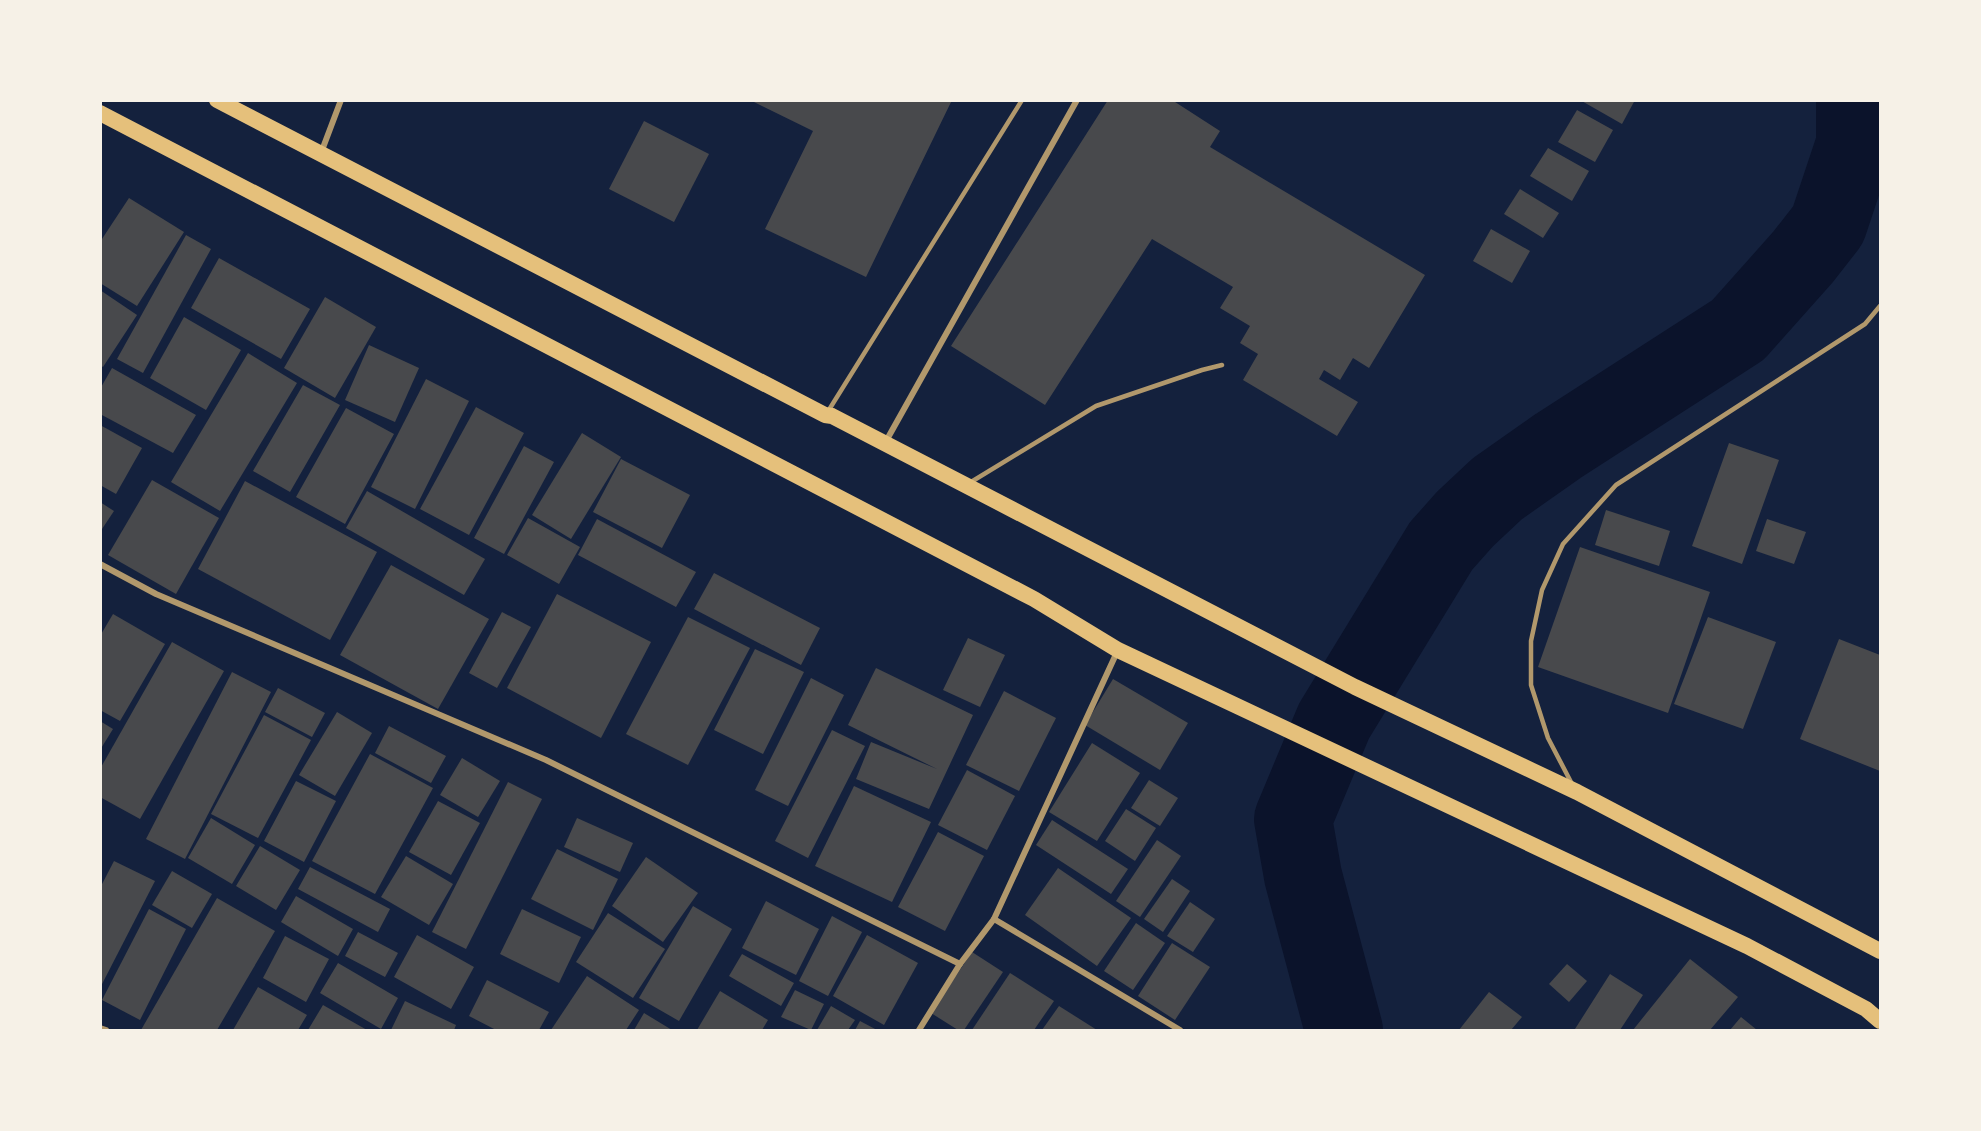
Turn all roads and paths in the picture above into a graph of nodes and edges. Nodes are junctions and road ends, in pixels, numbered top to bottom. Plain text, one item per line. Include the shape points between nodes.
1 (217, 100) edge
2 (341, 100) edge
3 (1022, 100) edge
4 (1077, 100) edge
5 (100, 114) edge
6 (321, 154) junction
7 (1881, 306) edge
8 (1222, 365) dead end
9 (825, 415) junction
10 (884, 444) junction
11 (964, 486) junction
12 (100, 564) edge
13 (1118, 650) junction
14 (1576, 792) junction
15 (994, 919) junction
16 (1881, 951) edge
17 (960, 964) junction
18 (1881, 1021) edge
19 (100, 1028) edge
20 (106, 1030) edge
21 (919, 1030) edge
22 (1180, 1030) edge

1 - 6 highway
2 - 6 street
3 - 9 lane
4 - 10 street
5 - 13 highway via 1034,599
6 - 9 highway
7 - 14 lane via 1865,324 1616,485 1563,544 1542,590 1531,641 1531,685 1548,738
8 - 11 lane via 1096,406
9 - 10 highway
10 - 11 highway
11 - 14 highway via 1355,687
12 - 17 street via 156,594 546,760
13 - 15 street
13 - 18 highway via 1746,946 1866,1009
14 - 16 highway
15 - 17 street
15 - 22 street
17 - 21 street
19 - 20 street

